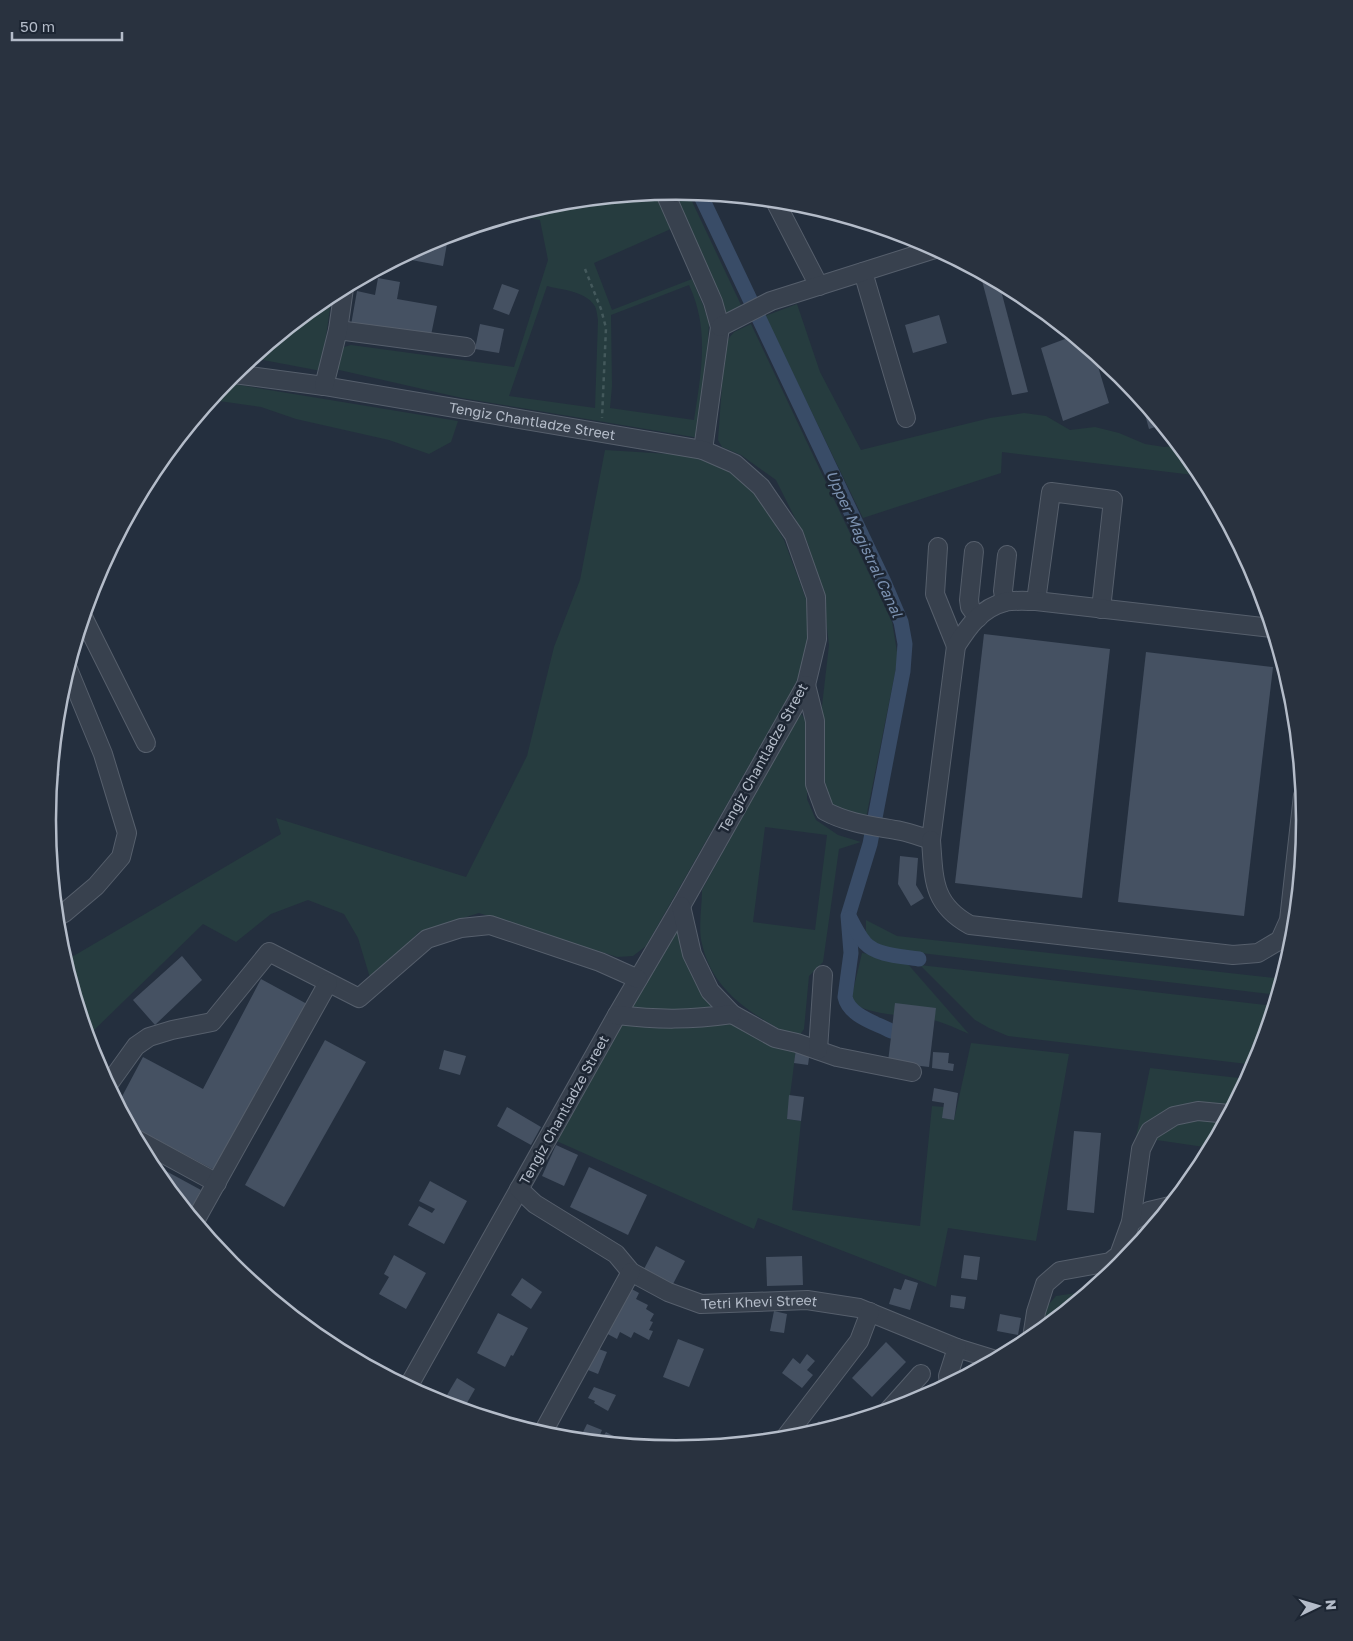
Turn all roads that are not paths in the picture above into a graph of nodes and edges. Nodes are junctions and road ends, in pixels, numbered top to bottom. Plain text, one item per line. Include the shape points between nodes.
1 (668, 200) edge
2 (779, 209) edge
3 (925, 252) edge
4 (863, 272) junction
5 (819, 286) junction
6 (343, 298) edge
7 (720, 327) junction
8 (338, 330) junction
9 (466, 347) dead end
10 (245, 375) edge
11 (324, 386) junction
12 (906, 418) dead end
13 (703, 450) junction
14 (938, 547) dead end
15 (974, 551) dead end
16 (1007, 554) dead end
17 (1036, 601) junction
18 (1005, 602) junction
19 (1101, 609) junction
20 (978, 618) junction
21 (88, 625) edge
22 (1266, 627) edge
23 (956, 646) junction
24 (72, 680) edge
25 (806, 685) junction
26 (146, 743) dead end
27 (931, 840) junction
28 (1295, 865) edge
29 (681, 906) junction
30 (64, 913) edge
31 (823, 975) dead end
32 (638, 979) junction
33 (328, 983) junction
34 (732, 1014) junction
35 (617, 1015) junction
36 (818, 1050) junction
37 (912, 1072) dead end
38 (113, 1079) edge
39 (1223, 1113) edge
40 (149, 1146) edge
41 (216, 1183) junction
42 (519, 1189) junction
43 (1160, 1208) edge
44 (198, 1215) edge
45 (1131, 1222) junction
46 (1119, 1255) edge
47 (1108, 1266) edge
48 (631, 1272) junction
49 (870, 1312) junction
50 (1034, 1327) edge
51 (957, 1348) junction
52 (988, 1357) edge
53 (921, 1374) dead end
54 (947, 1379) edge
55 (411, 1381) edge
56 (898, 1400) edge
57 (546, 1427) edge
58 (791, 1430) edge

1 - 7 street via 713,302
2 - 5 street
3 - 4 street
4 - 5 street
4 - 12 street
5 - 7 street via 772,301
6 - 8 street
7 - 13 street
8 - 9 street
8 - 11 street
10 - 11 street, Tengiz Chantladze Street
11 - 13 street, Tengiz Chantladze Street
13 - 25 street, Tengiz Chantladze Street via 735,464 761,487 794,535 816,597 817,639
14 - 23 street via 935,594
15 - 20 street via 969,600
16 - 18 street
17 - 18 street
17 - 19 street
17 - 19 street via 1051,492 1113,500
18 - 20 street via 987,609
19 - 22 street
20 - 23 street via 968,626
21 - 26 street
23 - 27 street
24 - 30 street via 103,754 127,833 122,857 96,886
25 - 27 street via 815,721 815,784 825,811 850,822
25 - 29 street, Tengiz Chantladze Street
27 - 28 street via 934,881 940,897 956,917 970,925 1233,955 1258,952 1280,940 1288,920
29 - 32 street, Tengiz Chantladze Street
29 - 34 street via 692,954 710,991
31 - 36 street
32 - 33 street via 600,962 490,925 461,928 427,939 359,998
32 - 35 street, Tengiz Chantladze Street
33 - 38 street via 269,952 212,1022 149,1037 136,1046
33 - 41 street
34 - 35 street via 694,1019
34 - 36 street via 775,1038
35 - 42 street, Tengiz Chantladze Street
36 - 37 street
39 - 45 street via 1198,1111 1174,1116 1150,1131 1141,1148
40 - 41 street
41 - 44 street
42 - 48 street, Tetri Khevi Street via 534,1204 616,1254
42 - 55 street, Tengiz Chantladze Street
43 - 45 street
45 - 46 street
47 - 50 street via 1060,1271 1045,1284
48 - 49 street, Tetri Khevi Street via 668,1292 701,1304 807,1300
48 - 57 street
49 - 51 street, Tetri Khevi Street
49 - 58 street via 858,1341
51 - 52 street, Tetri Khevi Street
51 - 54 street
53 - 56 street

